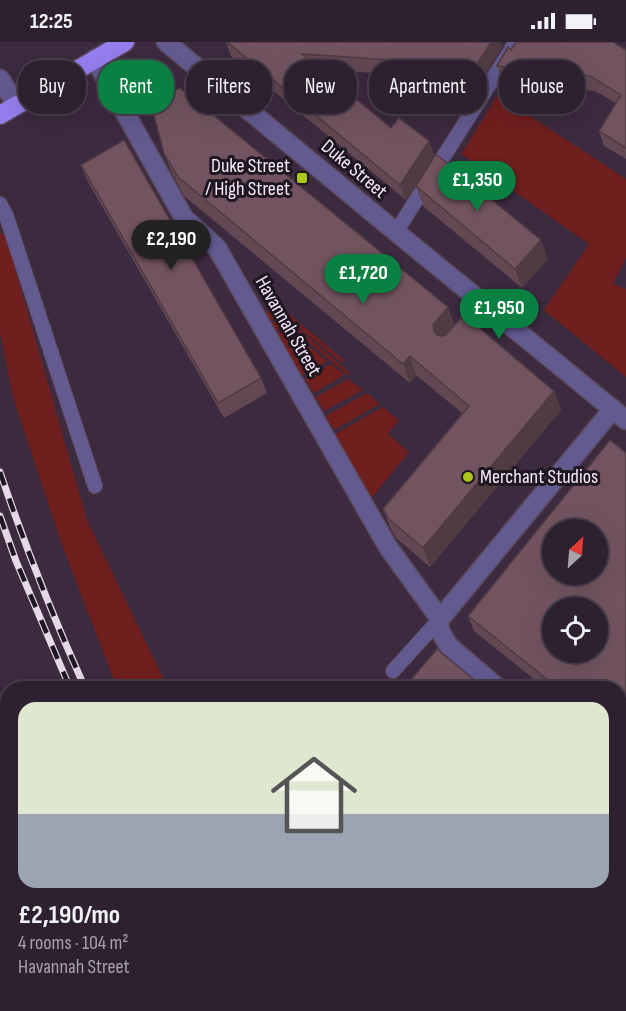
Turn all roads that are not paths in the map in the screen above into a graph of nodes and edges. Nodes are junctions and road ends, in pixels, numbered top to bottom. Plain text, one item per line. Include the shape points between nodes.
1 (124, 42) edge
2 (166, 42) edge
3 (516, 42) edge
4 (95, 59) junction
5 (0, 79) edge
6 (17, 105) junction
7 (0, 115) edge
8 (0, 204) edge
9 (396, 232) junction
10 (484, 303) junction
11 (449, 346) edge
12 (619, 415) edge
13 (95, 486) dead end
14 (440, 619) junction
15 (393, 671) dead end
16 (490, 681) edge

1 - 4 main road
2 - 9 street, Duke Street
3 - 9 lane
4 - 6 main road
4 - 14 street, Havannah Street via 184,218 217,248 388,547
5 - 6 street
6 - 7 main road
8 - 13 lane
9 - 10 street, Duke Street
10 - 11 lane
10 - 12 street, Duke Street
12 - 14 street
14 - 15 lane
14 - 16 street, Havannah Street via 441,633 449,646

